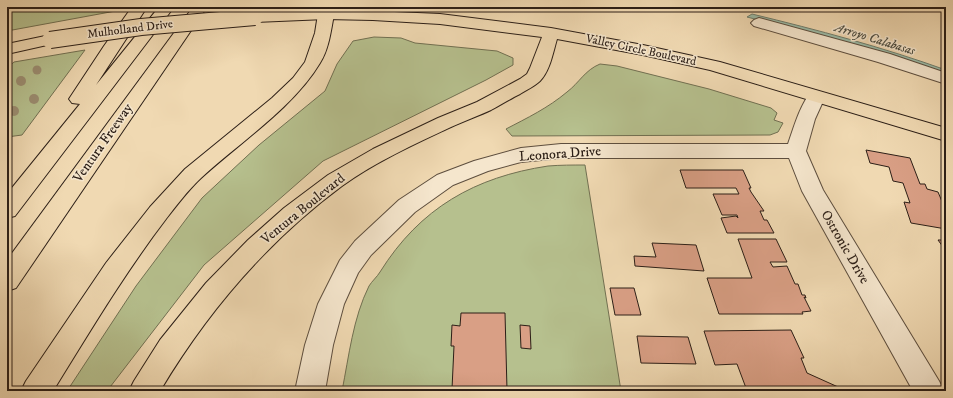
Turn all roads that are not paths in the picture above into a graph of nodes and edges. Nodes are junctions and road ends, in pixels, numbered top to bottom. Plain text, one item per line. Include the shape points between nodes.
1 (140, 7) edge
2 (167, 7) edge
3 (200, 7) edge
4 (326, 11) edge
5 (759, 23) dead end
6 (551, 33) junction
7 (7, 40) edge
8 (50, 40) junction
9 (7, 49) edge
10 (946, 79) edge
11 (816, 97) junction
12 (946, 135) edge
13 (796, 151) junction
14 (10, 206) edge
15 (7, 280) edge
16 (36, 391) edge
17 (144, 391) edge
18 (310, 391) edge
19 (929, 391) edge

1 - 14 main road
2 - 14 main road
3 - 15 main road, Ventura Freeway
4 - 6 main road, Valley Circle Boulevard via 440,19
4 - 8 main road, Mulholland Drive, bridge via 140,27
4 - 16 main road via 323,33 313,62 299,82 192,174 158,213 115,270
5 - 10 street via 876,55
6 - 11 main road, Valley Circle Boulevard via 636,48 714,66
6 - 17 main road, Ventura Boulevard via 534,77 526,83 484,106 380,154 336,180 292,214 256,247 215,291 170,349
7 - 8 main road
8 - 9 main road, Mulholland Drive
11 - 12 main road, Valley Circle Boulevard
11 - 13 street
13 - 18 street, Leonora Drive via 561,151 521,155 481,166 445,180 407,206 363,248 349,267 331,304
13 - 19 street, Ostronic Drive via 812,191

